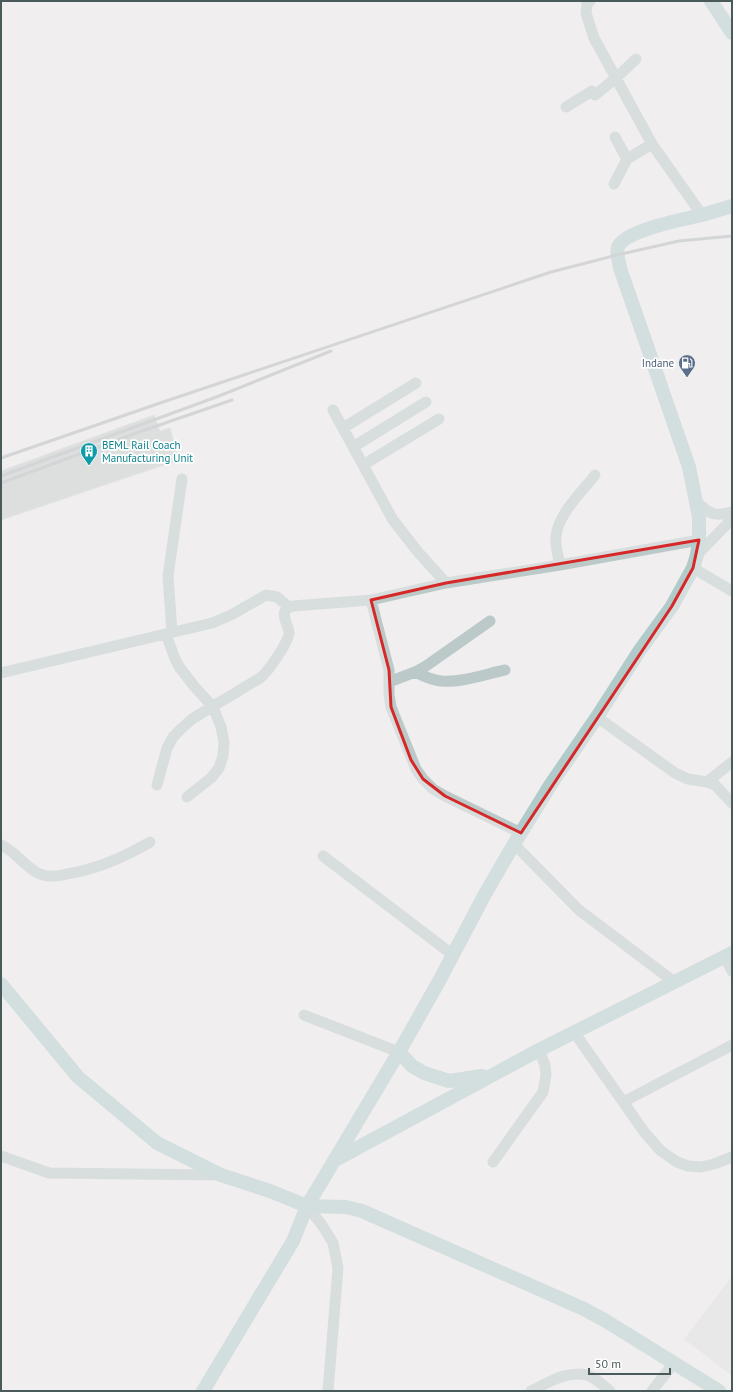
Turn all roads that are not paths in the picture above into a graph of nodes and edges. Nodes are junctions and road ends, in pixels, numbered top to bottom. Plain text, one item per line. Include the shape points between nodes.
1 (590, 1) edge
2 (711, 1) edge
3 (732, 33) edge
4 (636, 59) dead end
5 (616, 78) junction
6 (566, 108) dead end
7 (615, 137) dead end
8 (652, 144) junction
9 (627, 159) junction
10 (614, 184) dead end
11 (732, 206) edge
12 (702, 215) junction
13 (416, 383) dead end
14 (426, 402) dead end
15 (334, 410) dead end
16 (439, 419) dead end
17 (343, 428) junction
18 (353, 447) junction
19 (363, 465) junction
20 (595, 475) dead end
21 (182, 479) dead end
22 (696, 501) junction
23 (732, 512) edge
24 (732, 519) edge
25 (699, 540) junction
26 (695, 561) junction
27 (560, 565) junction
28 (446, 584) junction
29 (732, 591) edge
30 (371, 600) junction
31 (289, 607) junction
32 (490, 621) dead end
33 (169, 633) junction
34 (505, 670) dead end
35 (415, 672) junction
36 (1, 673) edge
37 (389, 682) junction
38 (213, 707) junction
39 (597, 717) junction
40 (732, 762) edge
41 (707, 782) junction
42 (157, 785) dead end
43 (188, 797) dead end
44 (732, 803) edge
45 (518, 839) junction
46 (150, 842) dead end
47 (1, 845) edge
48 (323, 856) dead end
49 (453, 955) junction
50 (728, 955) edge
51 (732, 971) edge
52 (673, 981) junction
53 (1, 984) edge
54 (304, 1015) dead end
55 (574, 1032) junction
56 (732, 1045) edge
57 (539, 1050) junction
58 (399, 1052) junction
59 (493, 1074) junction
60 (623, 1102) junction
61 (1, 1156) edge
62 (732, 1157) edge
63 (336, 1159) junction
64 (493, 1162) dead end
65 (221, 1175) junction
66 (270, 1191) junction
67 (307, 1206) junction
68 (293, 1241) junction
69 (674, 1363) junction
70 (203, 1391) edge
71 (328, 1391) edge
72 (531, 1391) edge
73 (610, 1391) edge
74 (652, 1391) edge
75 (719, 1391) edge

1 - 5 street via 586,13 594,38
2 - 3 main road
4 - 5 street
5 - 6 street via 595,95 592,91
5 - 8 street
7 - 9 street
8 - 9 street
8 - 12 street
9 - 10 street
11 - 12 main road
12 - 22 main road via 663,224 628,237 618,248 622,275 689,467
13 - 17 street
14 - 18 street
15 - 17 street
16 - 19 street
17 - 18 street
18 - 19 street
19 - 28 street via 393,520
20 - 27 street via 558,524 556,539
21 - 33 street via 168,576
22 - 23 street via 707,512 720,515
22 - 25 main road
24 - 26 street
25 - 26 main road
25 - 27 street
26 - 29 street
26 - 39 main road via 672,606
27 - 28 street
28 - 30 street
30 - 31 street
30 - 37 street via 389,670
31 - 33 street via 277,597 266,595 225,618
31 - 38 street via 284,614 289,630 288,637 268,672
32 - 35 street
33 - 36 street
33 - 38 street via 175,659 180,668
34 - 35 street via 450,681 425,677
35 - 37 street
37 - 45 street via 391,707 411,760 423,779 433,789
38 - 42 street via 192,719 173,737
38 - 43 street via 221,727 223,756 212,778
39 - 41 street via 675,773 688,779
39 - 45 main road via 551,784
40 - 41 street
41 - 44 street via 719,788
45 - 49 main road
45 - 52 street via 579,910
46 - 47 street via 103,866 55,876 41,875
48 - 49 street
49 - 58 main road
50 - 51 street
50 - 52 main road
52 - 55 main road
53 - 65 main road via 78,1077 157,1143
54 - 58 street
55 - 57 main road
55 - 60 street
56 - 60 street
57 - 59 main road
57 - 64 street via 545,1065 543,1092
58 - 59 main road via 412,1066 424,1073 449,1081
58 - 63 main road
59 - 63 main road
60 - 62 street via 661,1151 677,1162 701,1167
61 - 65 street via 49,1173
63 - 67 main road
65 - 66 main road
66 - 67 main road
66 - 68 main road via 288,1204 294,1213
67 - 68 main road
67 - 69 main road via 362,1210 584,1309
67 - 71 street via 333,1244 338,1268
68 - 70 main road
69 - 74 street
69 - 75 main road
72 - 73 street via 560,1377 578,1374 588,1375

